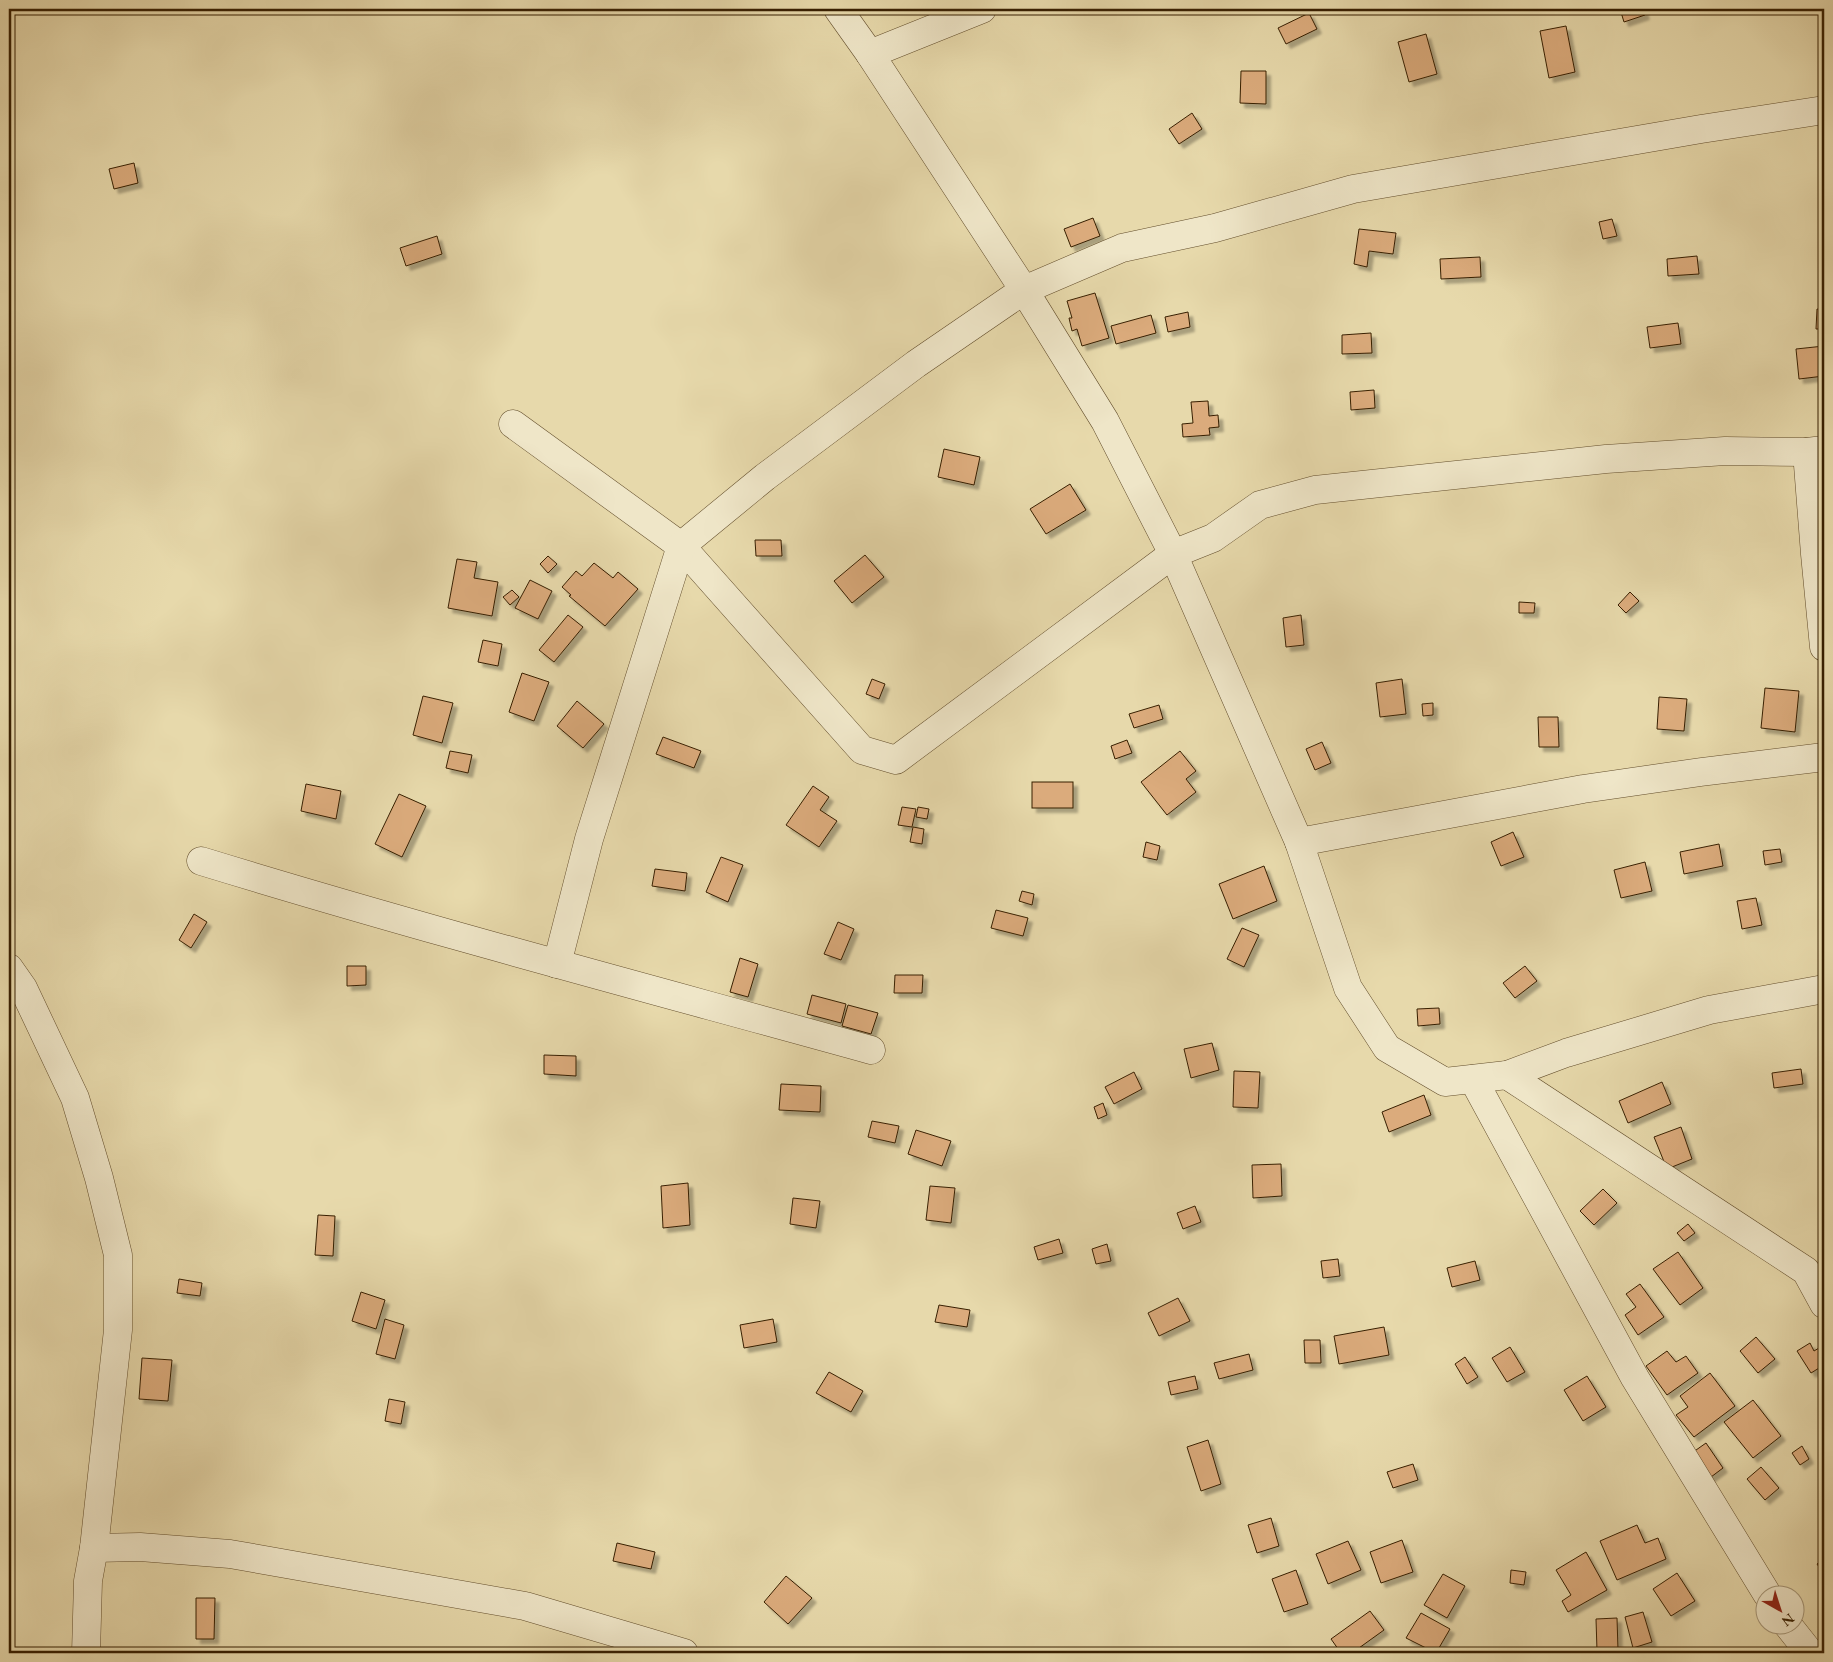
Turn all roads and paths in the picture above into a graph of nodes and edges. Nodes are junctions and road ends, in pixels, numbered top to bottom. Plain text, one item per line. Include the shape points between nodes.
1 (838, 9) edge
2 (982, 9) edge
3 (870, 54) junction
4 (1824, 110) edge
5 (1024, 290) junction
6 (513, 424) dead end
7 (1816, 451) edge
8 (681, 546) junction
9 (1174, 554) junction
10 (1824, 647) edge
11 (1824, 757) edge
12 (1299, 842) junction
13 (201, 861) dead end
14 (557, 964) junction
15 (9, 968) edge
16 (1824, 989) edge
17 (871, 1050) dead end
18 (1507, 1075) junction
19 (1473, 1079) junction
20 (1822, 1289) edge
21 (94, 1548) junction
22 (1761, 1584) edge
23 (1795, 1634) edge
24 (86, 1653) edge
25 (684, 1653) edge
26 (1810, 1653) edge

1 - 3 street
2 - 3 street
3 - 5 street
4 - 5 street via 1353,189 1215,228 1122,248
5 - 8 street via 916,364 773,471
5 - 9 street via 1105,420
6 - 8 street
7 - 9 street via 1725,451 1606,459 1315,490 1260,505 1213,538
7 - 10 street via 1815,554
8 - 9 street via 862,750 896,760
8 - 14 street via 589,839
9 - 12 street
11 - 12 street via 1583,789
12 - 19 street via 1348,988 1387,1048 1445,1082
13 - 14 street
14 - 17 street
15 - 21 street via 23,988 75,1098 118,1255 118,1330
16 - 18 street via 1709,1010 1566,1053
18 - 19 street
18 - 20 street via 1806,1271
19 - 22 street via 1636,1378
21 - 24 street via 88,1581
21 - 25 street via 140,1547 230,1554 525,1606
23 - 26 street

